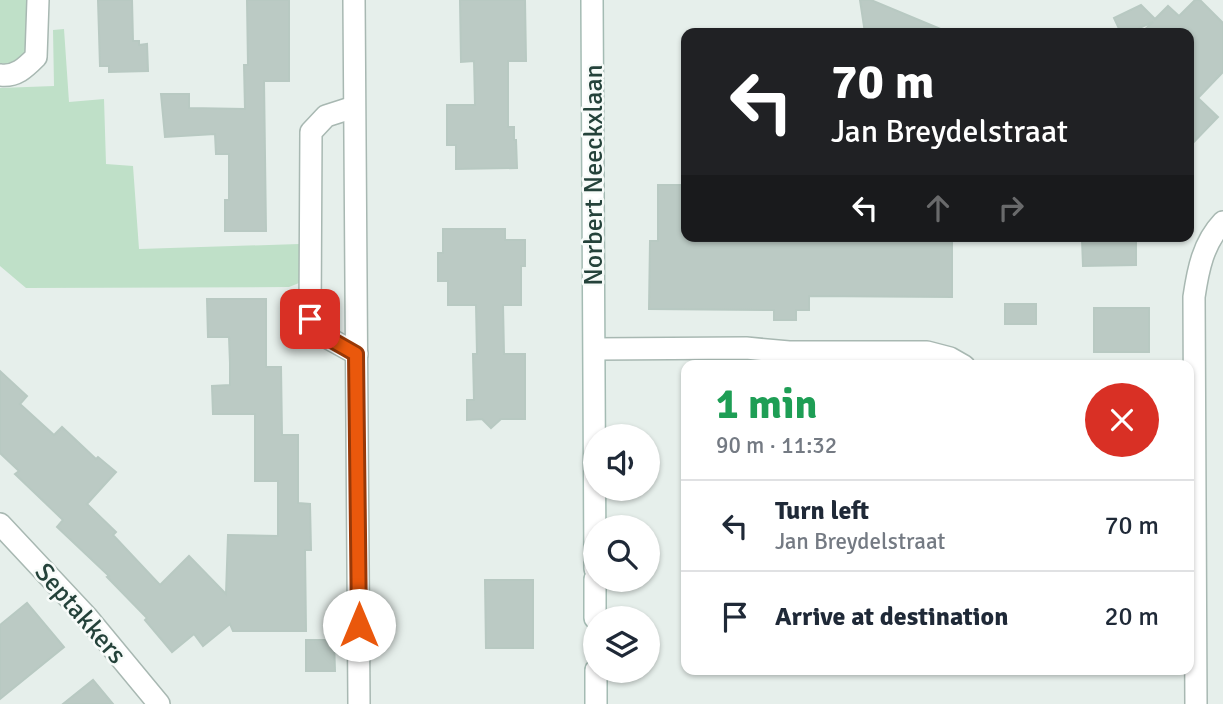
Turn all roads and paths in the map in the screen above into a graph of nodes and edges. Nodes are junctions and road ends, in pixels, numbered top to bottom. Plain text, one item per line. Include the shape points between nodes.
1 (38, 0) edge
2 (354, 0) edge
3 (592, 0) edge
4 (0, 75) edge
5 (354, 107) junction
6 (1223, 222) edge
7 (1215, 254) edge
8 (595, 349) junction
9 (356, 354) junction
10 (954, 360) edge
11 (1193, 360) edge
12 (595, 515) edge
13 (0, 524) edge
14 (1194, 546) edge
15 (596, 683) edge
16 (159, 704) edge
17 (359, 704) edge
18 (596, 704) edge
19 (1196, 704) edge

1 - 4 street via 36,57 24,70
2 - 5 street
3 - 8 street, Norbert Neeckxlaan
5 - 9 street
5 - 9 street via 326,116 310,132 310,319 328,338
6 - 7 street via 1215,230
7 - 11 street via 1199,266
8 - 10 street via 927,352
8 - 12 street, Norbert Neeckxlaan
9 - 17 street
13 - 16 street, Septakkers via 87,617
14 - 19 street
15 - 18 street

